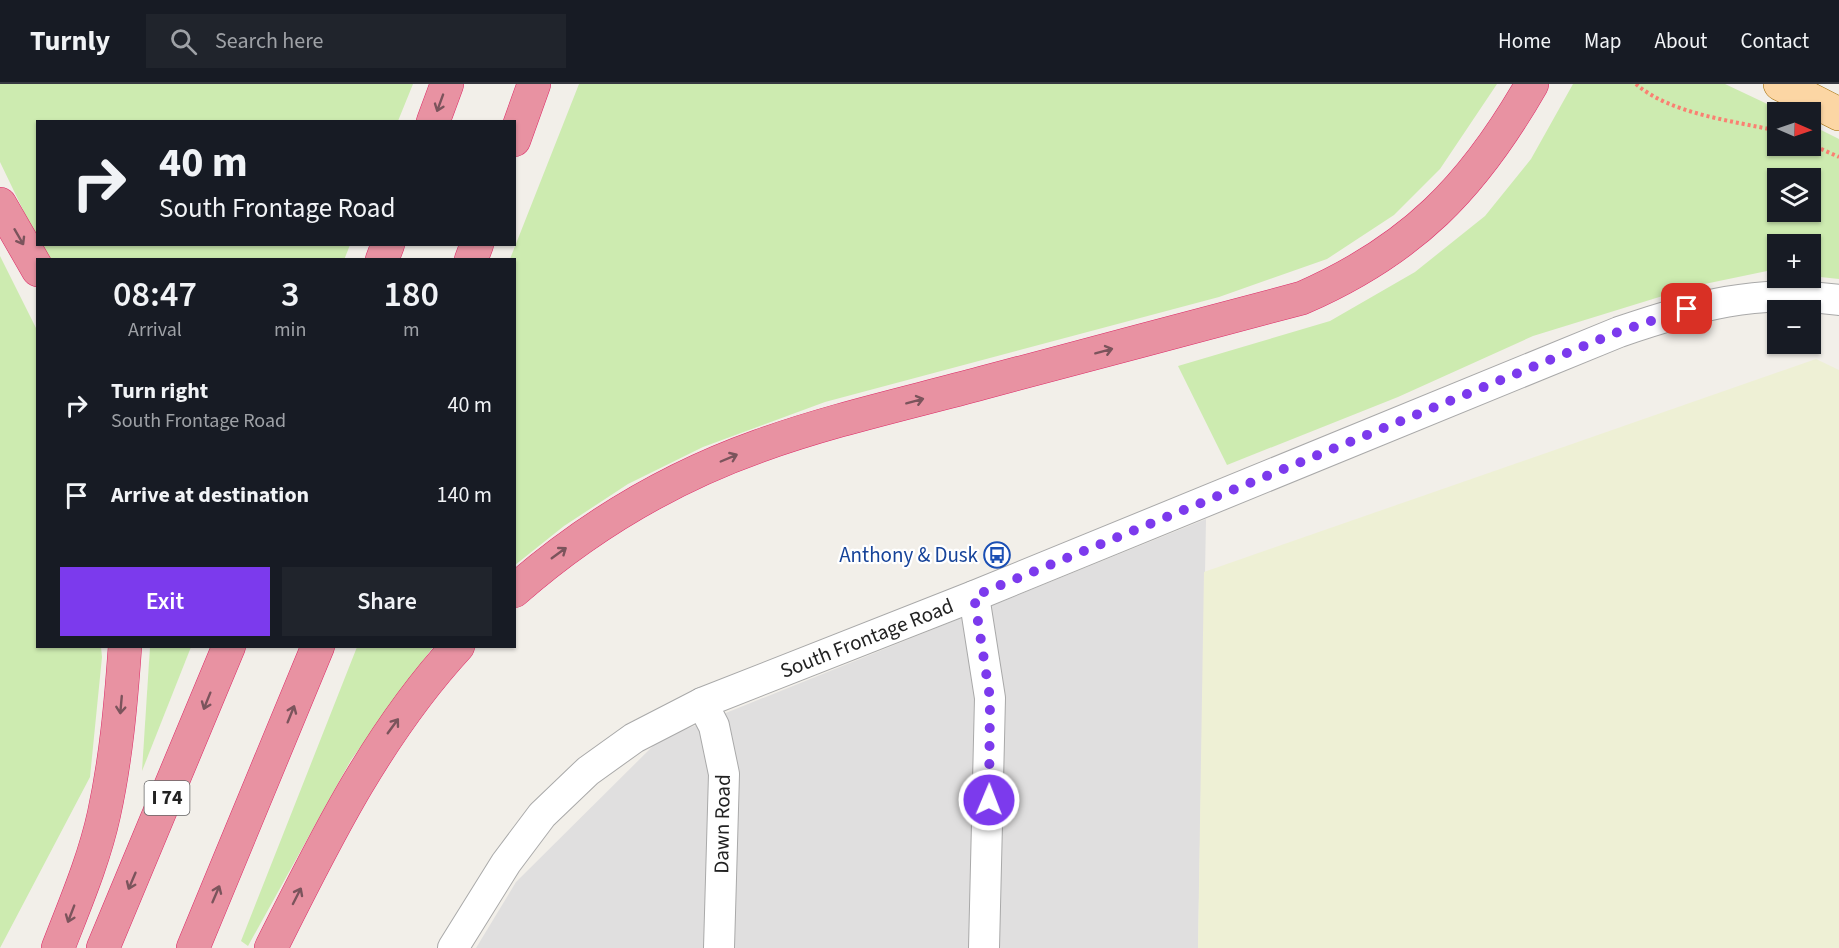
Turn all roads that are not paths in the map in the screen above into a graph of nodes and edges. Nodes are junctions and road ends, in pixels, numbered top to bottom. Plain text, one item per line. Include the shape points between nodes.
1 (447, 84) edge
2 (534, 84) edge
3 (1532, 84) edge
4 (1780, 84) edge
5 (1839, 114) edge
6 (434, 120) edge
7 (516, 134) edge
8 (0, 204) edge
9 (36, 267) edge
10 (1839, 300) edge
11 (516, 589) edge
12 (974, 596) junction
13 (125, 648) edge
14 (228, 648) edge
15 (317, 648) edge
16 (456, 648) edge
17 (702, 703) junction
18 (58, 948) edge
19 (103, 948) edge
20 (193, 948) edge
21 (271, 948) edge
22 (453, 948) edge
23 (719, 948) edge
24 (984, 948) edge

1 -> 6 highway
2 - 7 highway
11 -> 3 highway via 556,555 616,515 686,477 759,446 1302,298 1343,280 1394,248 1433,216 1477,171
4 - 5 main road
8 -> 9 highway
10 - 12 street, South Frontage Road via 1812,296 1750,297 1687,309 1618,332
12 - 17 street, South Frontage Road
12 - 24 street via 990,698
13 -> 18 highway via 118,736 104,816
14 -> 19 highway, I 74
20 -> 15 highway
21 -> 16 highway via 332,827 385,736 427,679
17 - 22 street, South Frontage Road via 634,738 588,771 542,815 506,863
17 - 23 street, Dawn Road via 714,726 724,774

